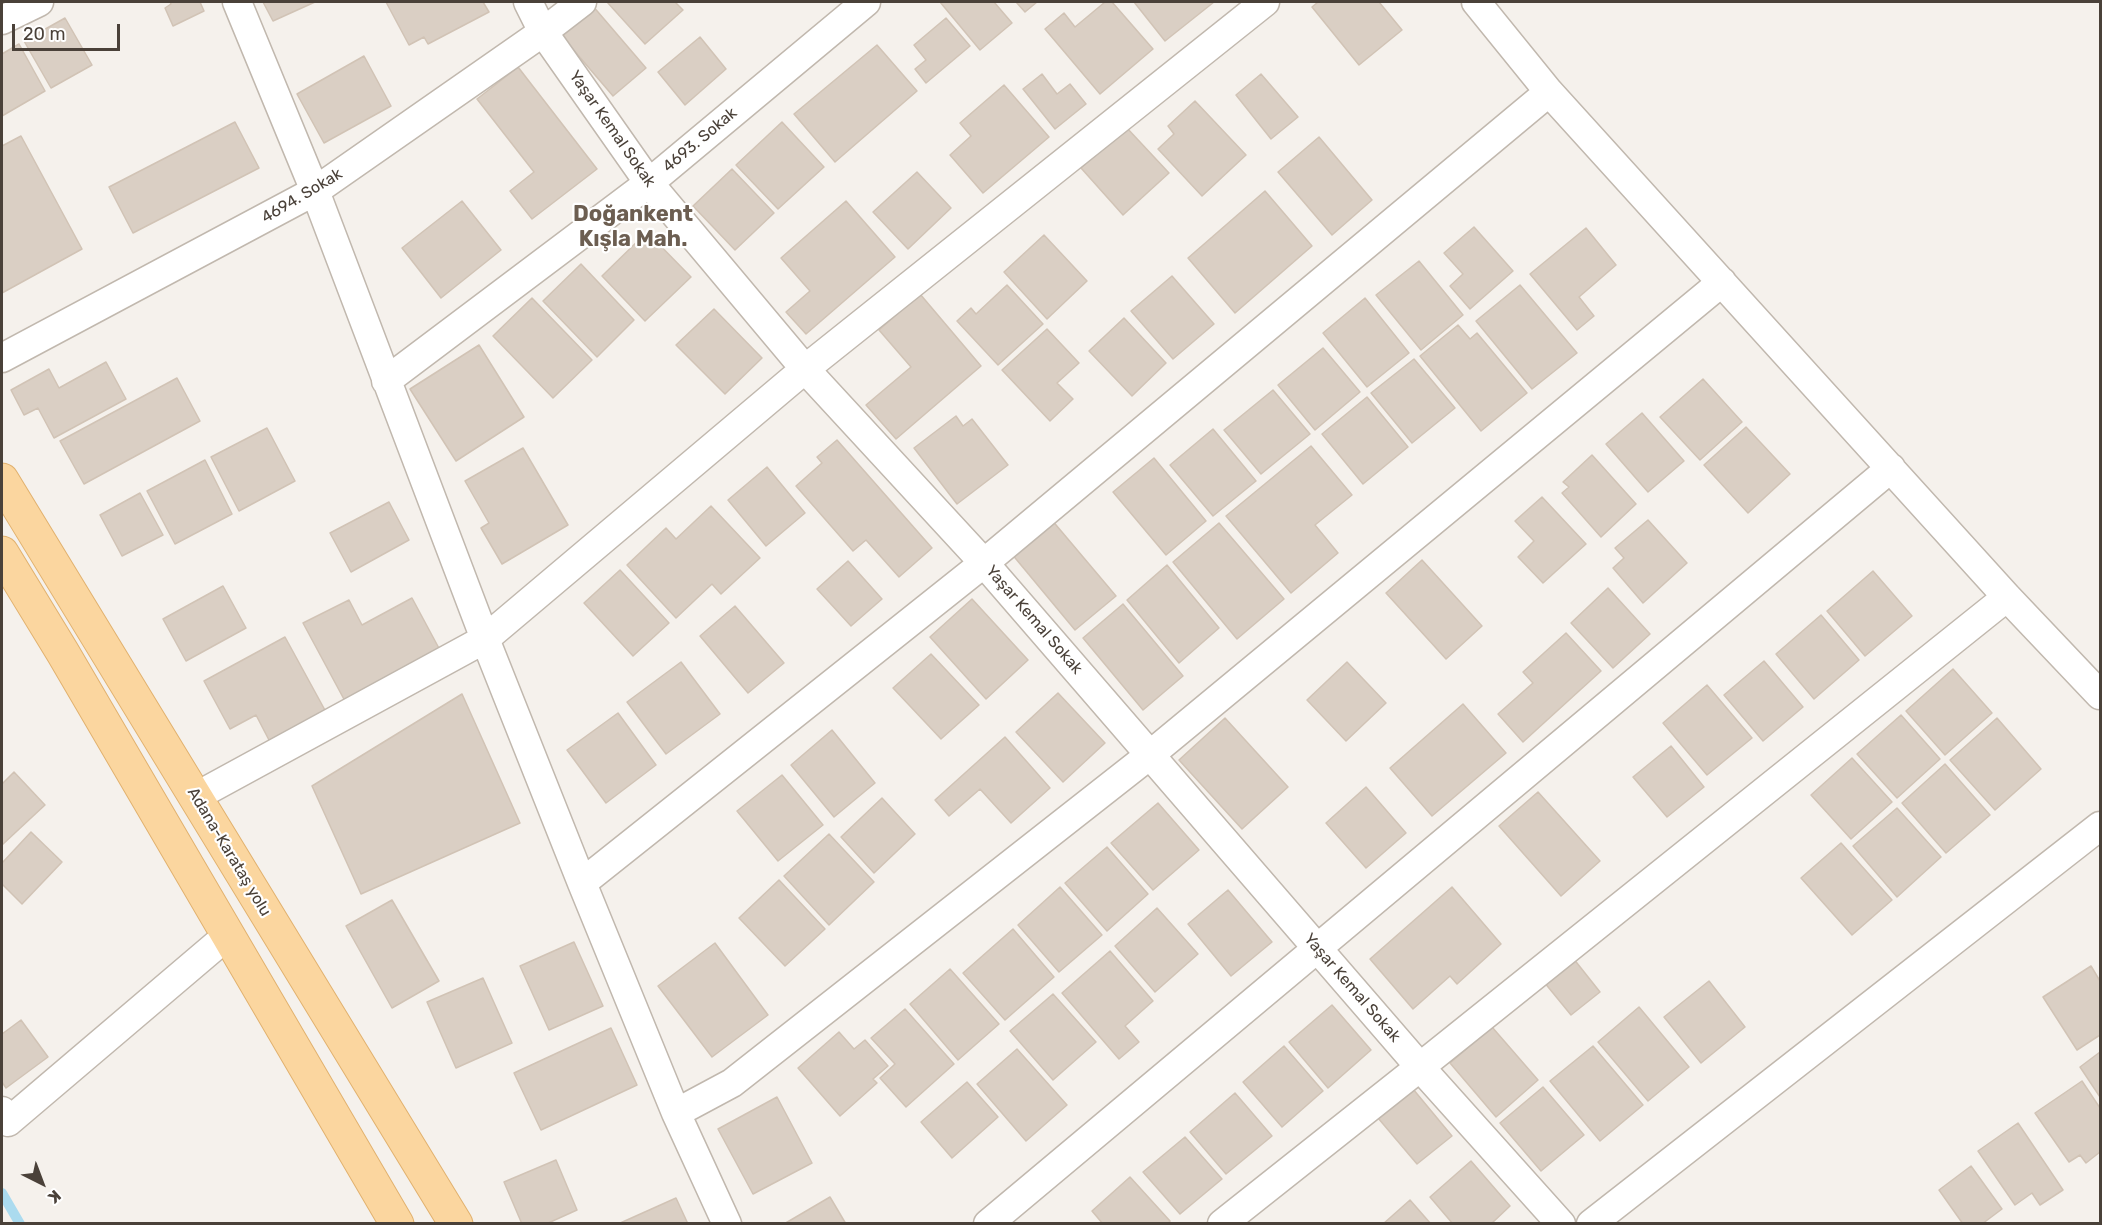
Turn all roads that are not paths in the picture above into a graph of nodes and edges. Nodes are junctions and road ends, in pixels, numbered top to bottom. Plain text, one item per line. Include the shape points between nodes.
1 (39, 2) edge
2 (237, 2) edge
3 (528, 2) edge
4 (582, 2) edge
5 (866, 2) edge
6 (1265, 2) edge
7 (1476, 2) edge
8 (2, 20) edge
9 (543, 32) junction
10 (1550, 92) junction
11 (649, 183) junction
12 (315, 191) junction
13 (1722, 282) junction
14 (2, 358) edge
15 (805, 369) junction
16 (386, 381) junction
17 (1891, 468) junction
18 (2, 480) edge
19 (2, 552) edge
20 (984, 563) junction
21 (2007, 597) junction
22 (485, 639) junction
23 (2100, 695) edge
24 (1151, 754) junction
25 (195, 797) junction
26 (2100, 826) edge
27 (582, 883) junction
28 (228, 935) junction
29 (1317, 948) junction
30 (1420, 1067) junction
31 (2, 1111) edge
32 (676, 1113) junction
33 (397, 1224) edge
34 (456, 1224) edge
35 (727, 1224) edge
36 (988, 1224) edge
37 (1222, 1224) edge
38 (1561, 1224) edge
39 (1591, 1224) edge

1 - 8 street
2 - 12 street
3 - 9 street, Yaşar Kemal Sokak
4 - 9 street, 4694. Sokak
5 - 11 street, 4693. Sokak
6 - 15 street
7 - 10 street
9 - 11 street, Yaşar Kemal Sokak
9 - 12 street, 4694. Sokak
10 - 13 street
10 - 20 street
11 - 15 street, Yaşar Kemal Sokak
11 - 16 street, 4693. Sokak
12 - 14 street, 4694. Sokak
12 - 16 street
13 - 17 street
13 - 24 street
15 - 20 street, Yaşar Kemal Sokak
15 - 22 street
16 - 22 street
17 - 21 street
17 - 29 street
18 - 25 main road, Adana-Karataş yolu
19 - 28 main road
20 - 24 street, Yaşar Kemal Sokak
20 - 27 street
21 - 23 street
21 - 30 street
22 - 25 street
22 - 27 street
24 - 29 street, Yaşar Kemal Sokak
24 - 32 street via 732,1083
25 - 34 main road, Adana-Karataş yolu
26 - 39 street
27 - 32 street
28 - 31 street via 8,1122
28 - 33 main road
29 - 30 street, Yaşar Kemal Sokak
29 - 36 street
30 - 37 street
30 - 38 street, Yaşar Kemal Sokak
32 - 35 street

